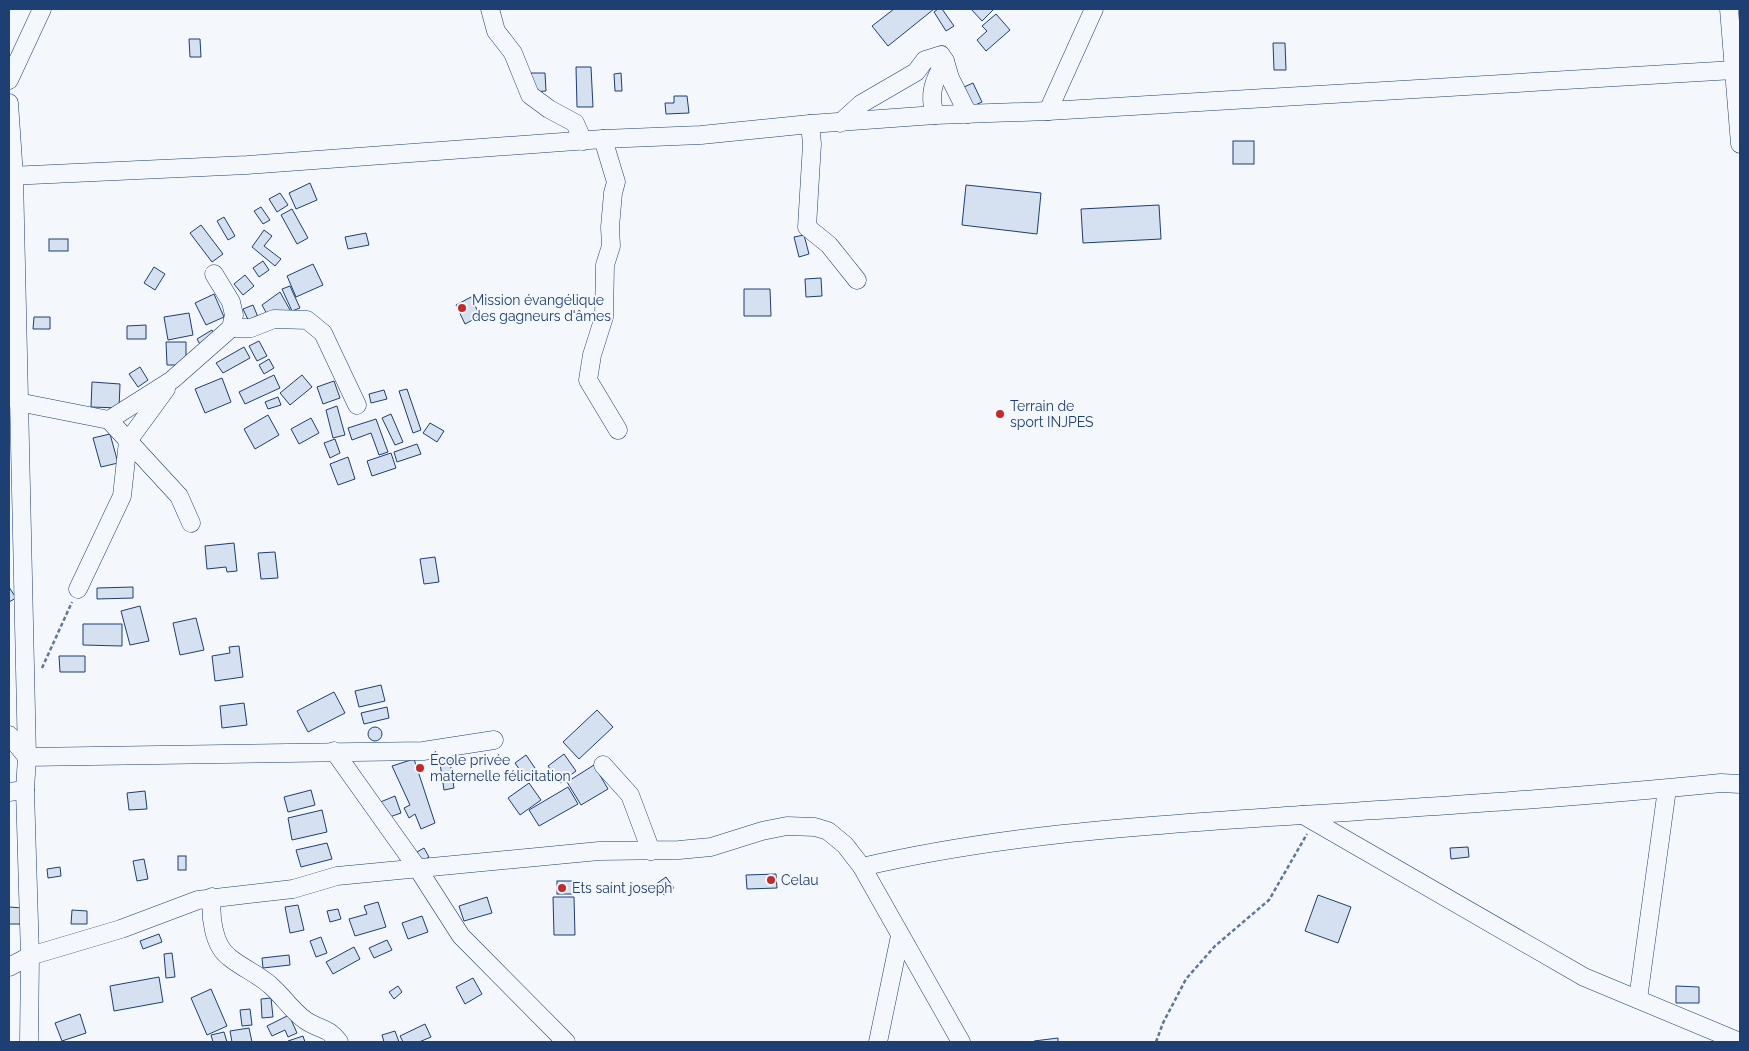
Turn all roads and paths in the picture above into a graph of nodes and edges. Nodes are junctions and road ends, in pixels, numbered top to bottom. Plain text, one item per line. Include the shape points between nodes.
1 (42, 9) edge
2 (490, 9) edge
3 (1094, 9) edge
4 (1729, 9) edge
5 (945, 61) junction
6 (1737, 70) edge
7 (9, 80) edge
8 (9, 103) edge
9 (1048, 111) junction
10 (968, 114) junction
11 (935, 115) junction
12 (840, 123) junction
13 (810, 124) junction
14 (603, 139) junction
15 (583, 141) junction
16 (1740, 144) edge
17 (12, 176) edge
18 (214, 274) dead end
19 (857, 280) dead end
20 (231, 328) junction
21 (172, 380) junction
22 (18, 402) junction
23 (357, 405) dead end
24 (109, 420) junction
25 (618, 430) dead end
26 (128, 441) junction
27 (191, 523) dead end
28 (78, 589) joint
29 (25, 690) junction
30 (9, 735) edge
31 (494, 740) dead end
32 (334, 751) junction
33 (27, 757) junction
34 (603, 765) dead end
35 (1740, 772) edge
36 (1721, 783) junction
37 (1740, 784) edge
38 (1667, 788) junction
39 (17, 791) edge
40 (1308, 819) junction
41 (651, 851) junction
42 (862, 867) junction
43 (418, 869) junction
44 (212, 897) junction
45 (900, 936) junction
46 (30, 956) junction
47 (9, 967) edge
48 (1638, 999) junction
49 (29, 1042) edge
50 (338, 1042) edge
51 (566, 1042) edge
52 (878, 1042) edge
53 (961, 1042) edge
54 (1156, 1042) edge
55 (1740, 1042) edge

1 - 7 street
2 - 15 street via 496,30 512,53 530,95 575,123
3 - 9 street
4 - 6 street
5 - 10 street
5 - 11 street via 931,92 930,101
5 - 12 street via 940,56 925,60 916,72 861,104
6 - 9 street
6 - 16 street
8 - 17 street
9 - 10 street
10 - 11 street
11 - 12 street
12 - 13 street
13 - 14 street via 701,135
13 - 19 street via 812,144 806,227 829,245
14 - 15 street
14 - 25 street via 616,182 611,246 605,265 604,317 588,380
15 - 17 street via 247,165
17 - 22 street
18 - 20 street via 230,302 234,315
20 - 21 street
20 - 23 street via 251,328 274,320 307,320 323,333
21 - 24 street
21 - 26 street
22 - 24 street
22 - 29 street
24 - 26 street
26 - 27 street via 178,496
26 - 28 street via 122,496
28 - 29 path via 37,681
29 - 33 street
30 - 33 street
31 - 32 street via 423,751
32 - 33 street
32 - 43 street
33 - 39 street
34 - 41 street via 630,795
35 - 36 street
36 - 37 street
36 - 38 street
38 - 40 street
38 - 48 street
39 - 46 street
40 - 42 street via 1128,826 1031,836
40 - 48 street via 1584,977
40 - 54 path via 1269,900 1215,946 1186,979
41 - 42 street via 711,847 762,830 787,826 815,827 828,831 845,845
41 - 43 street via 599,850
42 - 45 street
43 - 44 street via 336,876 293,889
43 - 51 street via 461,936
44 - 46 street via 122,929
44 - 50 street via 217,939 227,956 270,984 305,1020 331,1031
45 - 52 street
45 - 53 street
46 - 47 street
46 - 49 street
48 - 55 street

